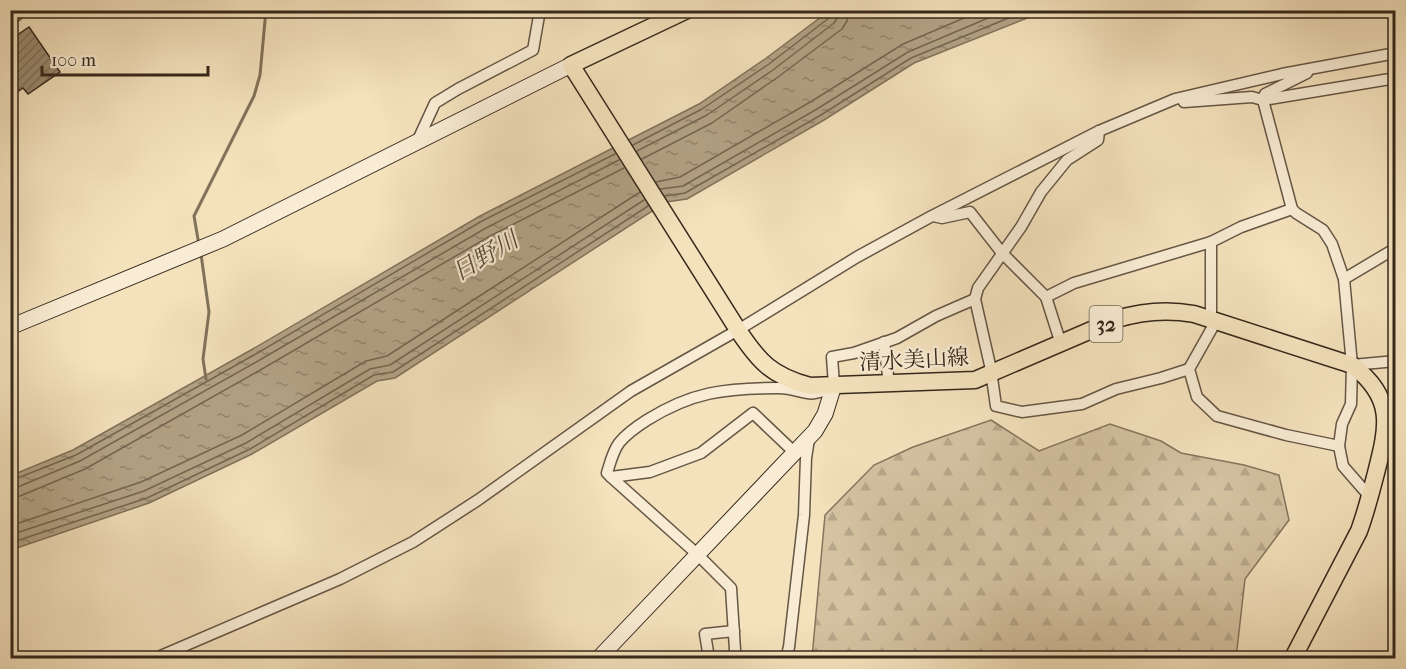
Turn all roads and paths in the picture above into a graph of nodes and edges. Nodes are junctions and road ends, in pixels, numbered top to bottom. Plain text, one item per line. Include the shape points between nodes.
1 (14, 10) edge
2 (540, 10) edge
3 (687, 10) edge
4 (10, 19) edge
5 (1395, 52) edge
6 (571, 65) junction
7 (1317, 68) junction
8 (1395, 78) edge
9 (1175, 99) junction
10 (1263, 100) junction
11 (1099, 131) junction
12 (417, 142) junction
13 (1292, 209) junction
14 (932, 216) junction
15 (1211, 242) junction
16 (1395, 248) edge
17 (1002, 253) junction
18 (1344, 279) junction
19 (1046, 297) junction
20 (975, 298) junction
21 (1212, 320) junction
22 (735, 325) junction
23 (10, 327) edge
24 (885, 342) junction
25 (1061, 344) junction
26 (1395, 361) edge
27 (1352, 365) junction
28 (1190, 369) junction
29 (992, 376) junction
30 (889, 384) junction
31 (834, 385) junction
32 (1390, 427) edge
33 (809, 437) junction
34 (1339, 446) junction
35 (795, 452) junction
36 (611, 477) junction
37 (1370, 497) junction
38 (697, 554) junction
39 (734, 631) junction
40 (156, 658) edge
41 (599, 658) edge
42 (709, 658) edge
43 (734, 658) edge
44 (786, 658) edge
45 (1293, 658) edge

1 - 4 street via 17,15
2 - 12 street via 533,50 435,103
3 - 6 main road
5 - 7 street
6 - 12 street
6 - 22 main road, 清水美山線 / 32
7 - 9 street
7 - 10 street via 1265,94
8 - 10 street
9 - 10 street
9 - 11 street
10 - 13 street
11 - 14 street
11 - 17 street via 1098,140 1067,160 1054,175
12 - 23 street via 223,239
13 - 15 street
13 - 18 street via 1323,230
14 - 17 street via 942,218 969,212
14 - 22 street
15 - 19 street via 1074,283
15 - 21 street
16 - 18 street
17 - 19 street
17 - 20 street
18 - 27 street
19 - 25 street
20 - 24 street
20 - 29 street
21 - 25 main road, 清水美山線 / 32 via 1175,310 1136,313
21 - 27 main road, 清水美山線 / 32
21 - 28 street
22 - 31 main road, 清水美山線 / 32 via 755,356 770,370 810,386
22 - 40 street via 631,391 413,542 340,579
24 - 30 street
24 - 31 street via 832,357
25 - 29 main road, 清水美山線 / 32
26 - 27 street
27 - 32 main road, 清水美山線 / 32 via 1378,391
27 - 34 street via 1351,404 1342,424
28 - 29 street via 1116,389 1082,404 1022,412 996,406
28 - 34 street via 1197,397 1217,416
29 - 30 main road, 清水美山線 / 32 via 960,382
30 - 31 main road, 清水美山線 / 32
31 - 33 street via 825,414
31 - 36 street via 820,394 781,388 702,393 671,405 628,432 617,445 607,473
32 - 37 main road, 清水美山線 / 32
33 - 35 street
33 - 44 street via 804,515
34 - 37 street via 1343,466
35 - 36 street via 753,413 701,453 650,472
35 - 38 street
36 - 38 street
37 - 45 main road, 清水美山線 / 32 via 1359,531
38 - 39 street via 731,588
38 - 41 street
39 - 42 street via 705,634
39 - 43 street

